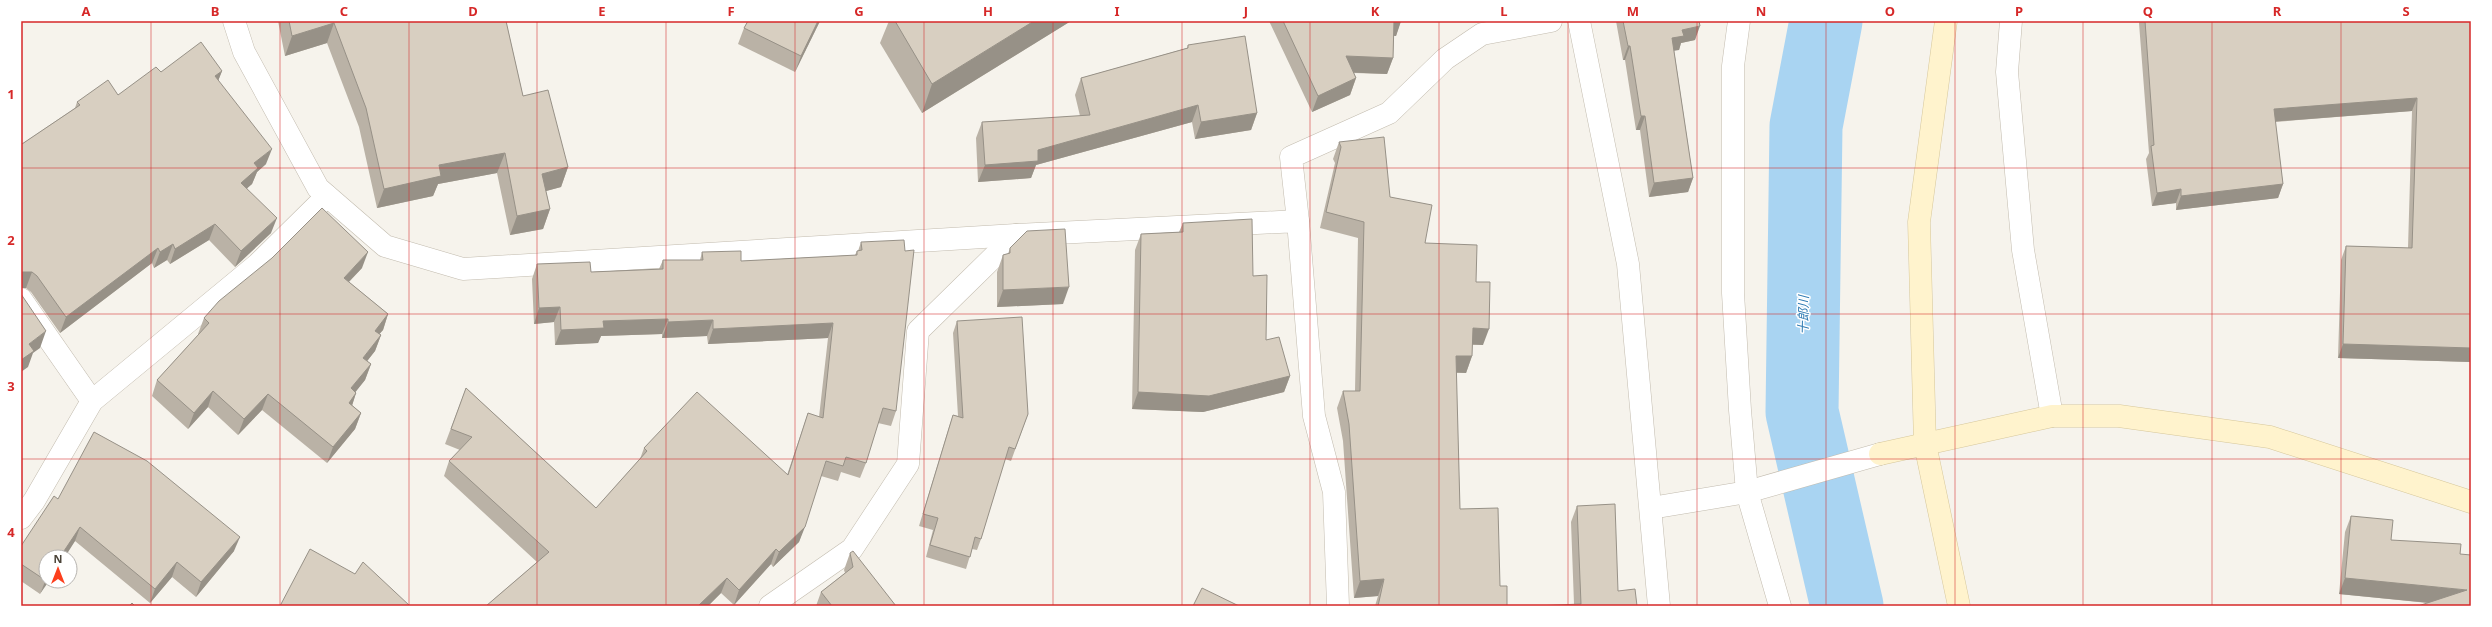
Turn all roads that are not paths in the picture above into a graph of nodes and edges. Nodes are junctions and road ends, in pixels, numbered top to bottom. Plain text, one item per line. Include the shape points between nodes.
1 (234, 21) edge
2 (1551, 21) edge
3 (1579, 21) edge
4 (1739, 21) edge
5 (1946, 21) edge
6 (2011, 21) edge
7 (328, 196) junction
8 (1298, 221) junction
9 (1016, 235) junction
10 (21, 299) edge
11 (92, 401) junction
12 (2052, 416) junction
13 (1925, 444) junction
14 (1747, 492) junction
15 (2471, 502) edge
16 (1651, 508) junction
17 (21, 518) edge
18 (770, 606) edge
19 (1338, 606) edge
20 (1659, 606) edge
21 (1780, 606) edge
22 (1959, 606) edge

1 - 7 street via 244,52 318,188
2 - 8 street via 1482,34 1445,59 1389,114 1291,157
3 - 16 street via 1628,264
4 - 14 street via 1733,66 1733,293
5 - 13 street via 1919,222
6 - 12 street via 2007,72 2023,250
7 - 9 street via 385,246 463,269
7 - 11 street via 258,264
8 - 9 street
8 - 19 street via 1314,416 1334,492
9 - 18 street via 918,331 908,464 878,510 852,549
10 - 11 street
11 - 17 street via 34,501
12 - 13 street
12 - 15 street via 2119,416 2270,437
13 - 14 street via 1880,454
13 - 22 street
14 - 16 street
14 - 21 street
16 - 20 street

